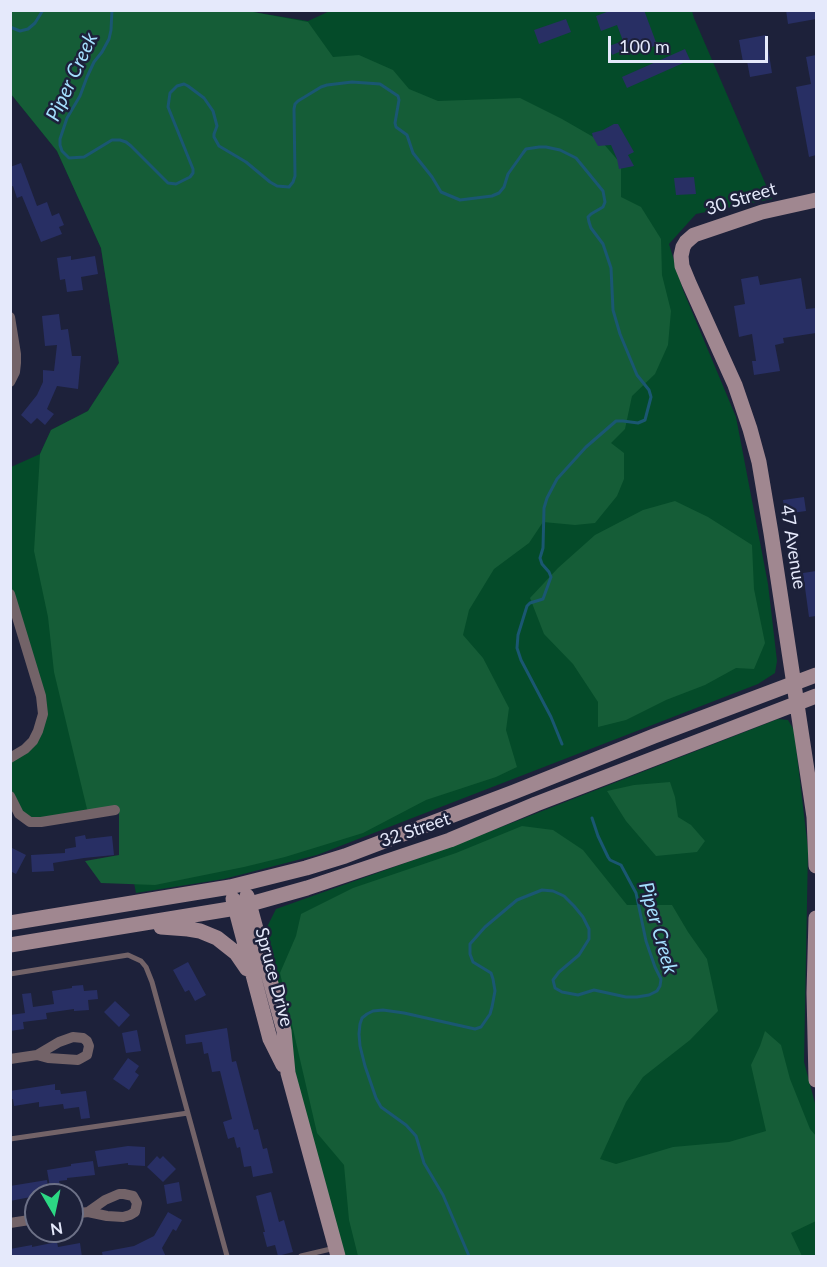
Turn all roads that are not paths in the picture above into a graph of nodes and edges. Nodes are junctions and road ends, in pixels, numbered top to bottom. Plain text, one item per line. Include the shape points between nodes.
1 (816, 200) edge
2 (683, 247) joint
3 (10, 317) edge
4 (10, 382) edge
5 (10, 594) edge
6 (816, 675) edge
7 (793, 684) junction
8 (816, 696) edge
9 (796, 704) junction
10 (10, 758) edge
11 (10, 796) edge
12 (115, 810) dead end
13 (815, 817) edge
14 (816, 866) edge
15 (237, 886) junction
16 (242, 906) junction
17 (816, 919) edge
18 (10, 923) edge
19 (136, 925) junction
20 (10, 945) edge
21 (10, 974) edge
22 (255, 982) junction
23 (37, 1054) dead end
24 (10, 1059) edge
25 (288, 1073) junction
26 (816, 1080) edge
27 (188, 1113) junction
28 (10, 1139) edge
29 (84, 1212) edge
30 (88, 1212) dead end
31 (336, 1252) edge
32 (226, 1257) edge
33 (301, 1257) edge

1 - 2 main road, 30 Street via 703,231
2 - 7 main road, 47 Avenue via 682,266 735,385 755,446
3 - 4 street via 16,363
5 - 10 street via 43,714 33,741
6 - 7 main road, 32 Street
7 - 9 main road, 47 Avenue
7 - 15 main road, 32 Street via 345,856
8 - 9 main road, 32 Street
9 - 13 main road, 47 Avenue
9 - 16 main road, 32 Street via 450,840
11 - 12 street via 19,814 30,822
13 - 14 main road, 47 Avenue
15 - 16 main road, Spruce Drive
15 - 18 main road, 32 Street
16 - 19 main road, 32 Street
16 - 22 main road, Spruce Drive
16 - 25 main road, Spruce Drive via 284,1031
17 - 26 main road
19 - 20 main road, 32 Street
19 - 22 main road via 188,929 217,938 236,953
21 - 27 lane via 129,955 141,961 150,975
22 - 25 main road, Spruce Drive via 270,1039
23 - 24 street
25 - 31 main road, Spruce Drive
27 - 28 lane
27 - 32 lane
29 - 30 street
31 - 33 lane

